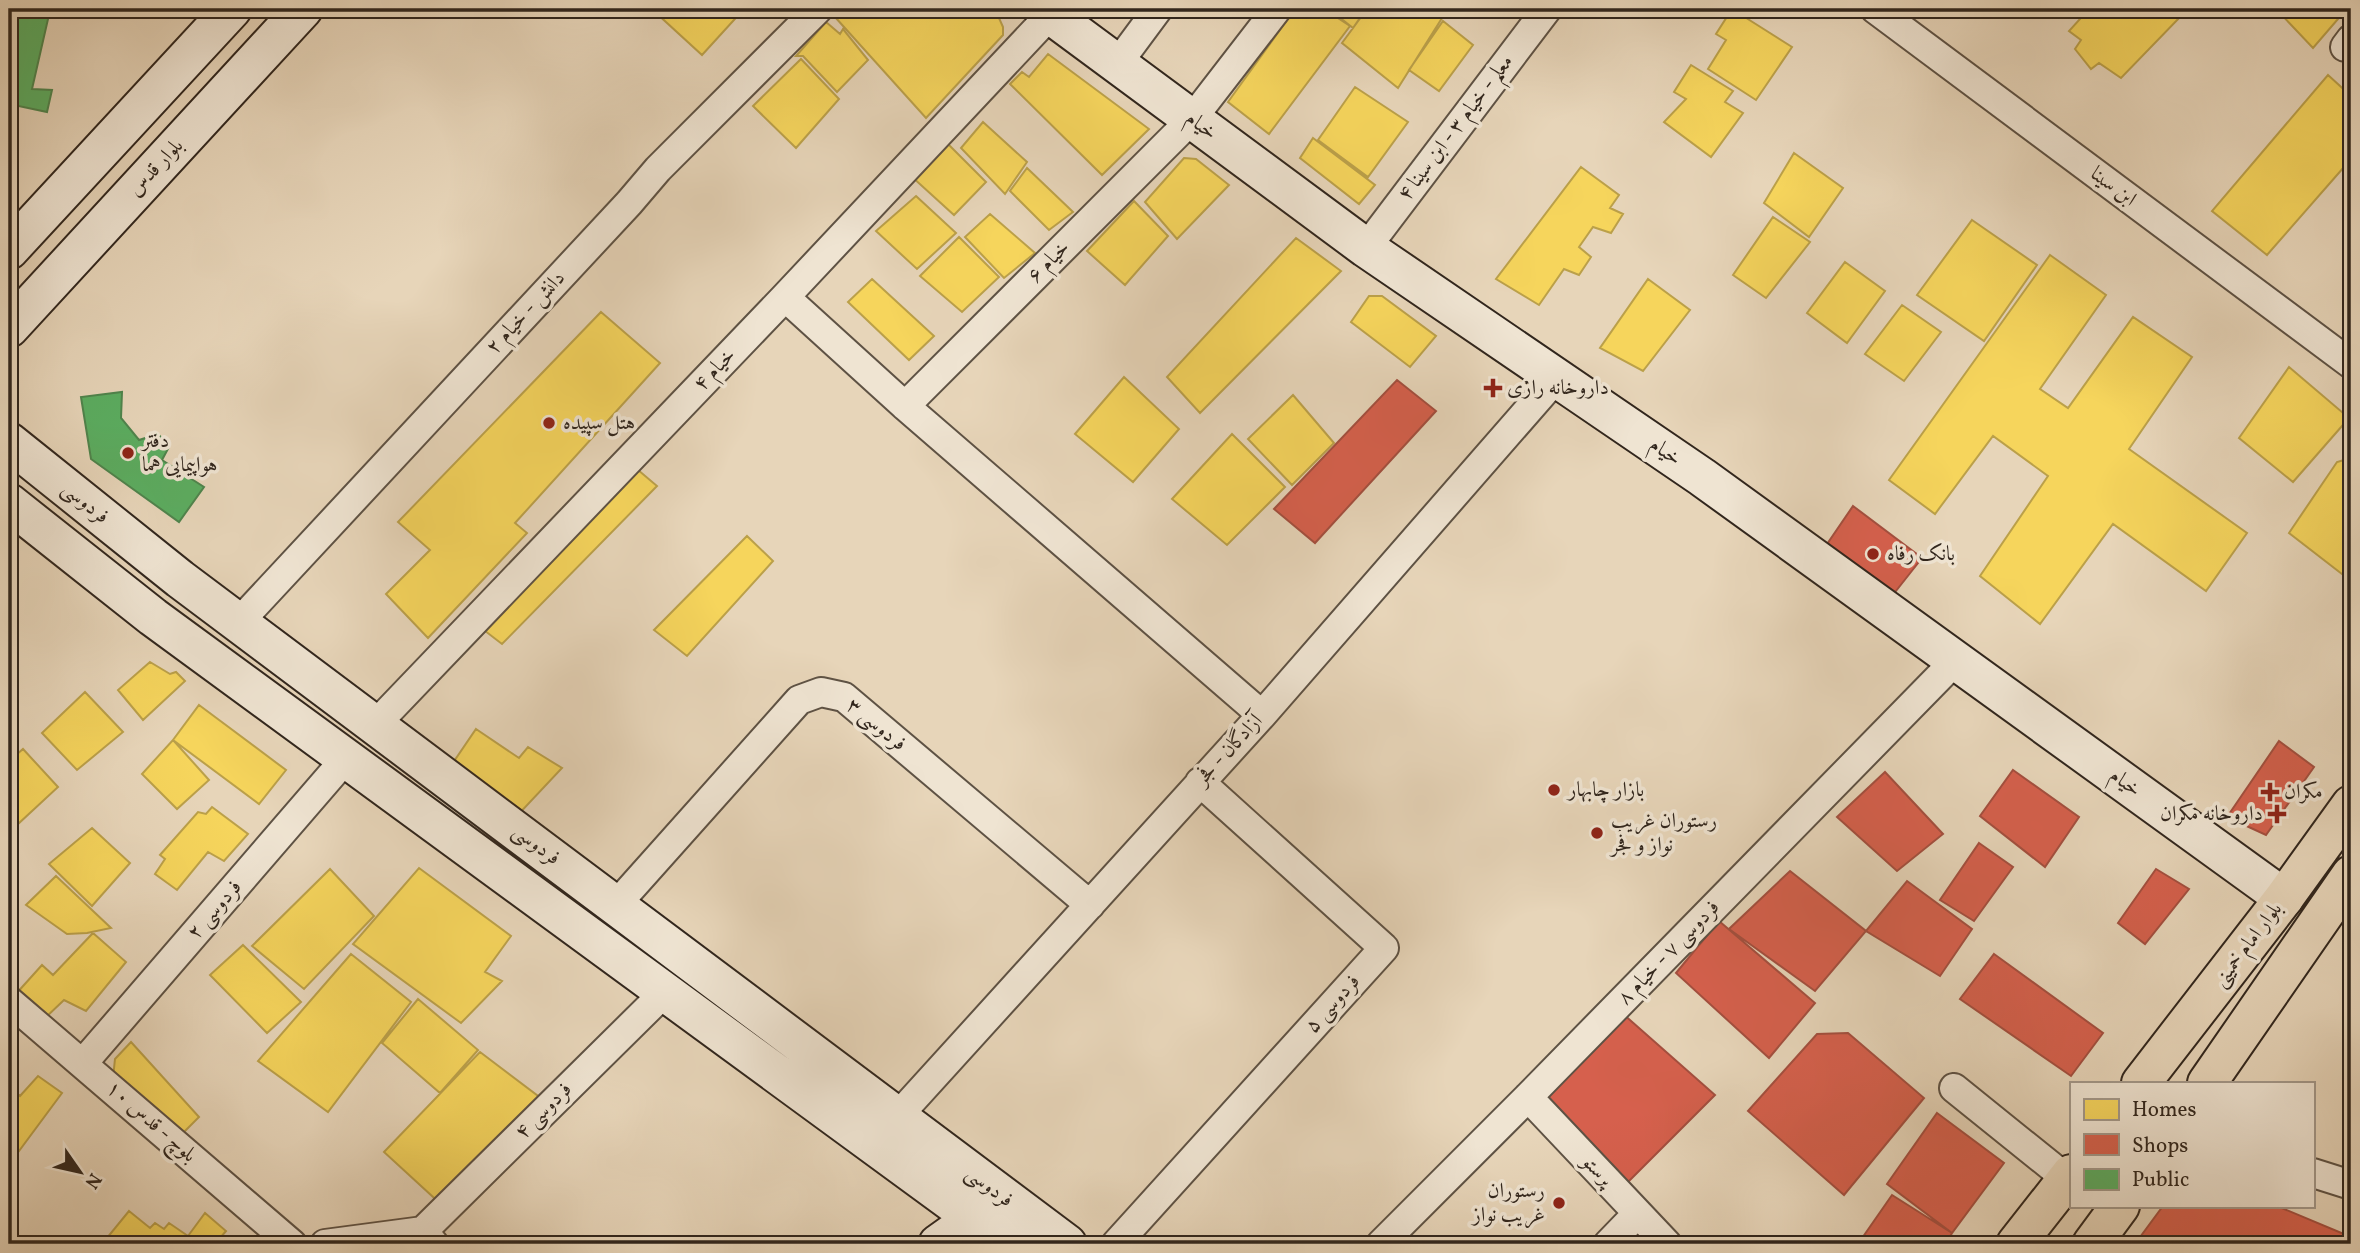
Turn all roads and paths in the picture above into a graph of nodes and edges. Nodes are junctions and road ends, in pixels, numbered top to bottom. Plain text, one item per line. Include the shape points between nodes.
1 (232, 9) edge
2 (818, 9) edge
3 (1158, 9) edge
4 (1277, 9) edge
5 (1547, 9) edge
6 (1875, 9) edge
7 (299, 10) edge
8 (1047, 11) edge
9 (1118, 64) junction
10 (1192, 119) junction
11 (1366, 248) junction
12 (9, 250) edge
13 (785, 297) junction
14 (9, 328) edge
15 (2351, 365) edge
16 (1557, 377) junction
17 (905, 406) junction
18 (9, 442) edge
19 (9, 503) edge
20 (239, 622) junction
21 (1955, 661) junction
22 (1262, 715) junction
23 (376, 724) junction
24 (347, 757) junction
25 (1200, 782) junction
26 (2351, 805) edge
27 (2351, 876) edge
28 (2284, 898) junction
29 (616, 905) junction
30 (1090, 905) junction
31 (665, 992) junction
32 (9, 1001) edge
33 (83, 1063) junction
34 (2142, 1082) edge
35 (2208, 1082) edge
36 (1954, 1088) dead end
37 (1528, 1097) junction
38 (896, 1118) junction
39 (2314, 1173) edge
40 (2069, 1176) edge
41 (2351, 1185) edge
42 (2119, 1208) edge
43 (1637, 1214) junction
44 (994, 1236) edge
45 (429, 1238) edge
46 (292, 1244) edge
47 (325, 1244) edge
48 (938, 1244) edge
49 (1067, 1244) edge
50 (1116, 1244) edge
51 (1381, 1244) edge
52 (1608, 1244) edge
53 (1667, 1244) edge
54 (2016, 1244) edge
55 (2092, 1244) edge

1 - 12 street
2 - 20 street, دانش - خیام ۲ via 658,169
3 - 9 street
4 - 10 street, خیام ۶
5 - 11 street, معلم - خیام ۳ - ابن سینا ۴
6 - 15 street, ابن سینا
7 - 14 street, بلوار قدس
8 - 9 street, خیام
8 - 13 street, خیام ۴
9 - 10 street, خیام
10 - 11 street, خیام
10 - 17 street, خیام ۶
11 - 16 street, خیام
13 - 17 street
13 - 23 street, خیام ۴
16 - 21 street, خیام
16 - 22 street, آزادگان - فجر
17 - 22 street
18 - 20 street, فردوسی
19 - 24 street, فردوسی via 153,617
20 - 23 street, فردوسی
21 - 28 street, خیام
21 - 37 street, فردوسی ۷ - خیام ۸
22 - 25 street, آزادگان - فجر
23 - 29 street, فردوسی
24 - 31 street, فردوسی
24 - 33 street, فردوسی ۲
25 - 30 street, آزادگان - فجر
25 - 50 street, فردوسی ۵ via 1384,948
26 - 28 main road, بلوار امام خمینی
27 - 35 main road, بلوار امام خمینی
28 - 34 main road, بلوار امام خمینی
29 - 30 street, فردوسی ۳ via 799,700 821,692 844,697
29 - 38 street, فردوسی
30 - 38 street, آزادگان - فجر
31 - 44 street, فردوسی
31 - 45 street, فردوسی ۴
32 - 33 street, بلوچ - قدس ۱۰
33 - 46 street, بلوچ - قدس ۱۰
36 - 40 street
37 - 43 street, پرستو
37 - 51 street, فردوسی ۷ - خیام ۸
38 - 49 street, فردوسی
39 - 41 street
40 - 54 main road
42 - 55 main road
43 - 52 street
43 - 53 street, پرستو
44 - 48 street
45 - 47 street

